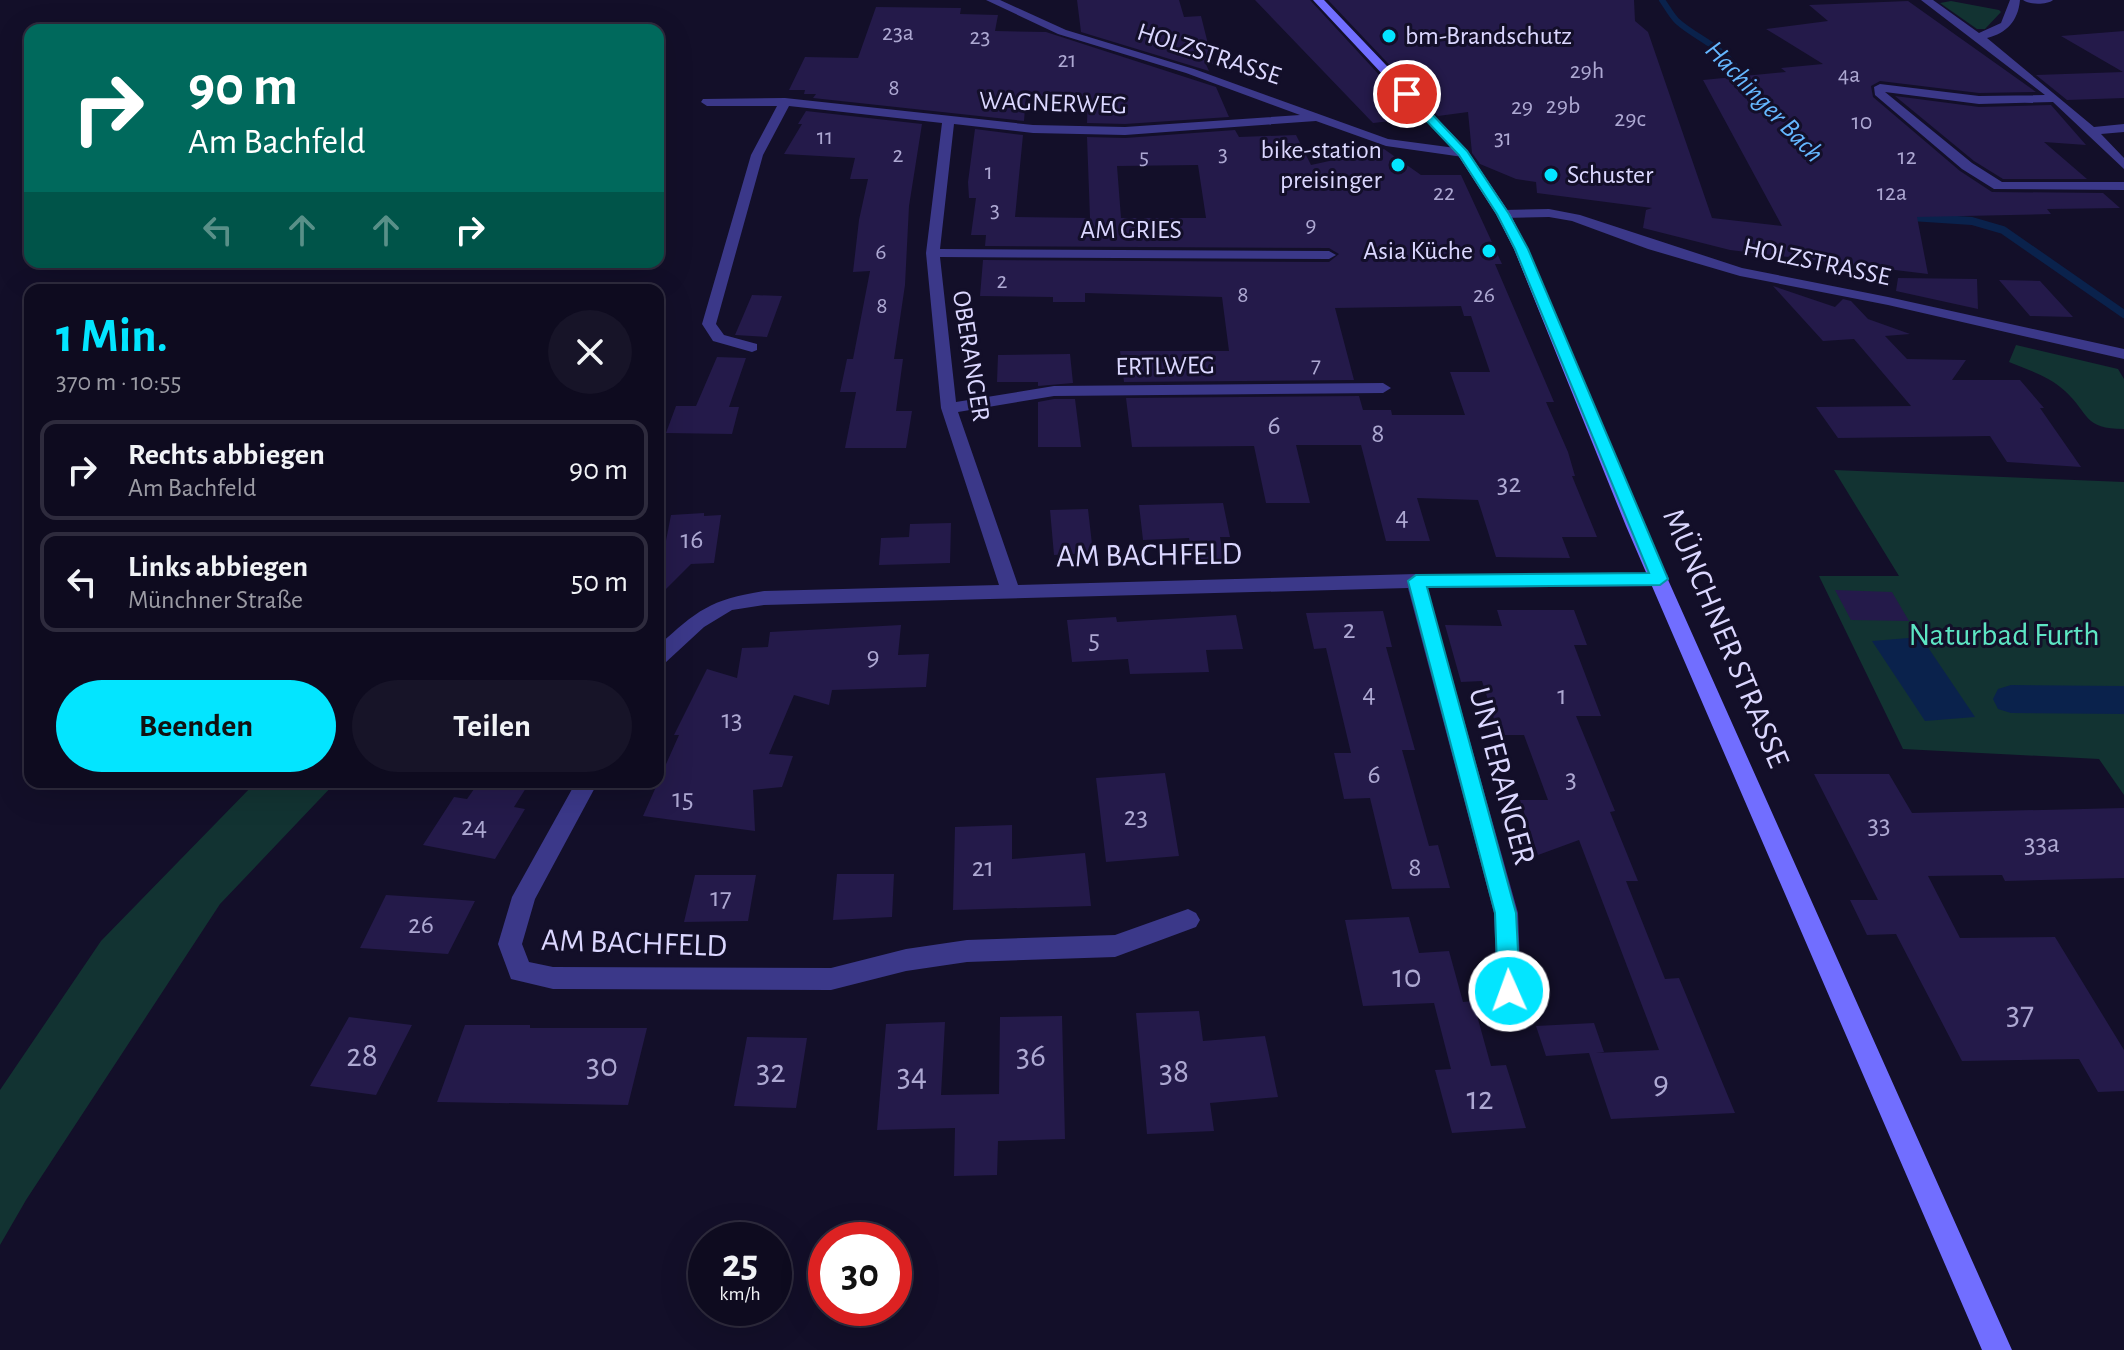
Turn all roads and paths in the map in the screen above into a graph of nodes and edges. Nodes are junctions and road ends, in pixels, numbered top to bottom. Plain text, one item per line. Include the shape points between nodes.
1 (991, 0) edge
2 (1318, 0) edge
3 (1926, 0) edge
4 (2015, 0) edge
5 (2028, 0) edge
6 (2048, 0) edge
7 (1979, 36) junction
8 (2053, 98) junction
9 (707, 102) dead end
10 (785, 102) junction
11 (1320, 117) junction
12 (948, 122) junction
13 (2124, 128) edge
14 (2091, 131) junction
15 (1463, 153) junction
16 (2124, 165) edge
17 (2124, 186) edge
18 (1503, 214) junction
19 (933, 253) junction
20 (1329, 255) dead end
21 (752, 347) dead end
22 (2124, 354) edge
23 (1383, 388) dead end
24 (949, 408) junction
25 (1660, 579) junction
26 (1416, 581) junction
27 (1010, 590) junction
28 (664, 652) edge
29 (584, 788) edge
30 (1188, 920) dead end
31 (1509, 991) dead end
32 (1997, 1350) edge

1 - 11 street, HOLZSTRASSE via 1062,32
2 - 15 main road, MÜNCHNER STRASSE
3 - 7 street
4 - 7 street via 2006,25
5 - 6 street
7 - 8 street
8 - 14 street
8 - 17 street via 1979,100 1898,87 1880,87 1879,93 1999,186
9 - 10 street, WAGNERWEG
10 - 12 street, WAGNERWEG
10 - 21 street via 757,155 709,324 718,338
11 - 12 street, WAGNERWEG via 1125,131
11 - 15 street, HOLZSTRASSE via 1386,142
12 - 19 street, OBERANGER
13 - 14 street
14 - 16 street
15 - 18 main road, MÜNCHNER STRASSE
18 - 22 street, HOLZSTRASSE via 1575,218 1740,272
18 - 25 main road, MÜNCHNER STRASSE
19 - 20 street, AM GRIES
19 - 24 street, OBERANGER
23 - 24 street, ERTLWEG via 1054,391
24 - 27 street, OBERANGER
25 - 26 street, AM BACHFELD
25 - 32 main road, MÜNCHNER STRASSE
26 - 27 street, AM BACHFELD
26 - 31 street, UNTERANGER via 1506,913
27 - 28 street, AM BACHFELD via 764,598 727,604 697,622
29 - 30 street, AM BACHFELD via 524,897 510,944 520,971 553,978 831,979 967,951 1115,946

